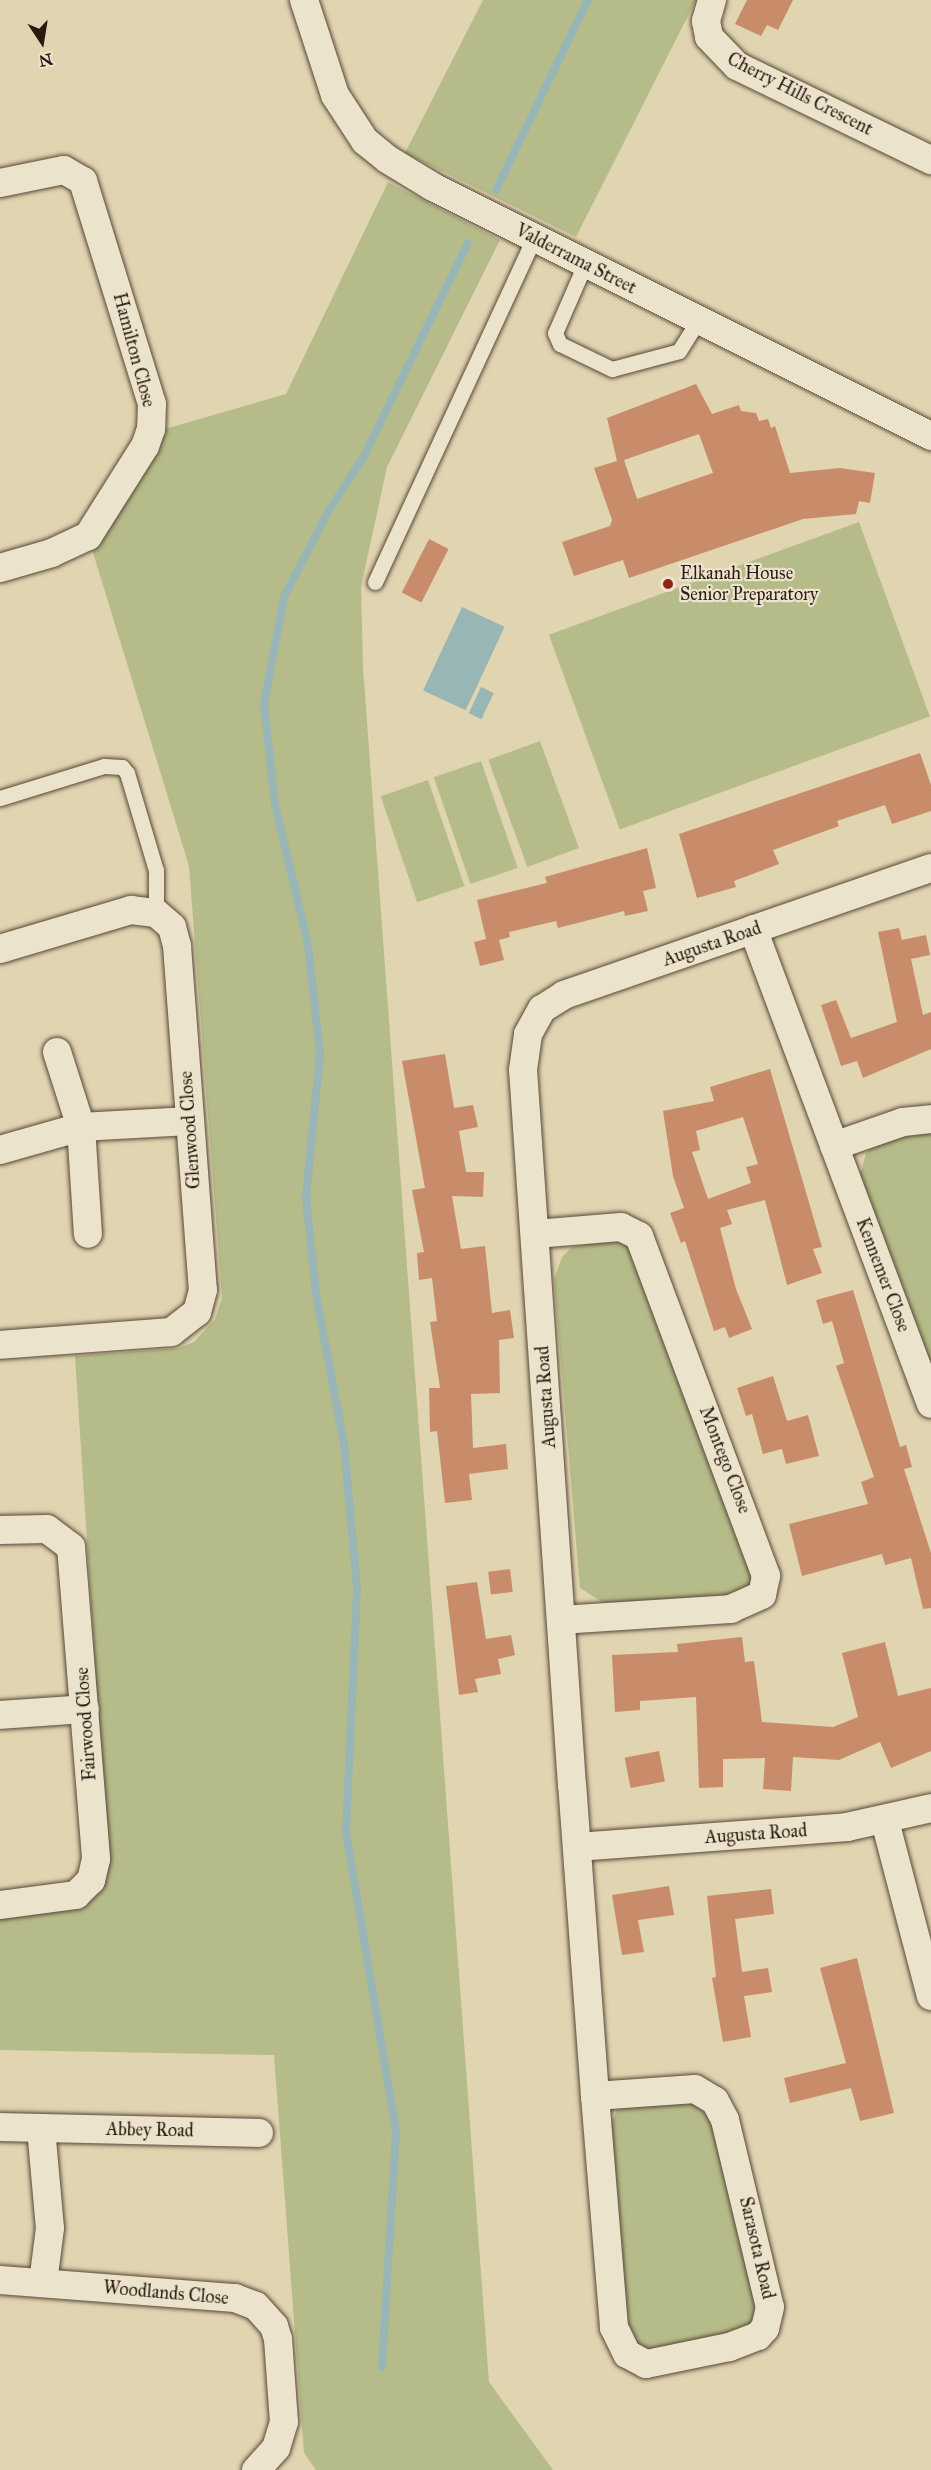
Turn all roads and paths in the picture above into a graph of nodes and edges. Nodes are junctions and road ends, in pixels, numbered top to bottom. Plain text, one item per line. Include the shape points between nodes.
1 (304, 0) edge
2 (712, 0) edge
3 (931, 160) edge
4 (0, 183) edge
5 (534, 238) junction
6 (585, 264) junction
7 (698, 320) junction
8 (931, 436) edge
9 (0, 568) edge
10 (375, 582) dead end
11 (0, 798) edge
12 (931, 868) edge
13 (156, 913) junction
14 (753, 929) junction
15 (0, 949) edge
16 (57, 1052) dead end
17 (931, 1119) edge
18 (189, 1121) junction
19 (81, 1127) junction
20 (834, 1146) junction
21 (0, 1150) edge
22 (88, 1234) dead end
23 (535, 1234) junction
24 (0, 1345) edge
25 (931, 1404) edge
26 (0, 1530) edge
27 (562, 1620) junction
28 (85, 1709) junction
29 (0, 1715) edge
30 (931, 1808) edge
31 (885, 1821) junction
32 (578, 1847) junction
33 (0, 1905) edge
34 (931, 1996) edge
35 (595, 2096) junction
36 (0, 2127) edge
37 (41, 2128) junction
38 (259, 2133) dead end
39 (0, 2280) edge
40 (43, 2283) junction
41 (256, 2470) edge

1 - 5 street, Valderrama Street via 335,95 365,141 418,179
2 - 3 street, Cherry Hills Crescent via 706,21 709,37 737,66
4 - 9 street, Hamilton Close via 64,170 82,181 152,404 152,429 145,446 88,536 52,553
5 - 6 street, Valderrama Street
5 - 10 lane
6 - 7 street, Valderrama Street
6 - 7 lane via 555,333 560,344 570,349 612,369 679,351
7 - 8 street, Valderrama Street
11 - 13 lane via 104,766 122,767 156,870
12 - 14 street, Augusta Road
13 - 15 street via 131,910
13 - 18 street, Glenwood Close via 176,936
14 - 20 street, Kennemer Close
14 - 23 street, Augusta Road via 564,995 542,1009 528,1034 523,1070
16 - 19 street
17 - 20 street via 903,1122
18 - 19 street
18 - 24 street, Glenwood Close via 203,1290 190,1322 171,1332
19 - 21 street
19 - 22 street
20 - 25 street, Kennemer Close
23 - 27 street, Augusta Road
23 - 27 street, Montego Close via 621,1227 639,1236 766,1576 762,1595 731,1609
26 - 28 street, Fairwood Close via 47,1529 71,1546
27 - 32 street, Augusta Road
28 - 29 street
28 - 33 street, Fairwood Close via 96,1859 91,1880 66,1899
30 - 31 street, Augusta Road
31 - 32 street, Augusta Road
31 - 34 street
32 - 35 street, Sarasota Road
35 - 35 street, Sarasota Road via 614,2327 620,2345 636,2360 658,2364 758,2336 765,2328 770,2307 724,2120 715,2101 696,2089
36 - 37 street, Abbey Road
37 - 38 street, Abbey Road
37 - 40 street via 50,2228
39 - 40 street, Woodlands Close
40 - 41 street, Woodlands Close via 235,2298 266,2314 278,2339 284,2422 276,2448

